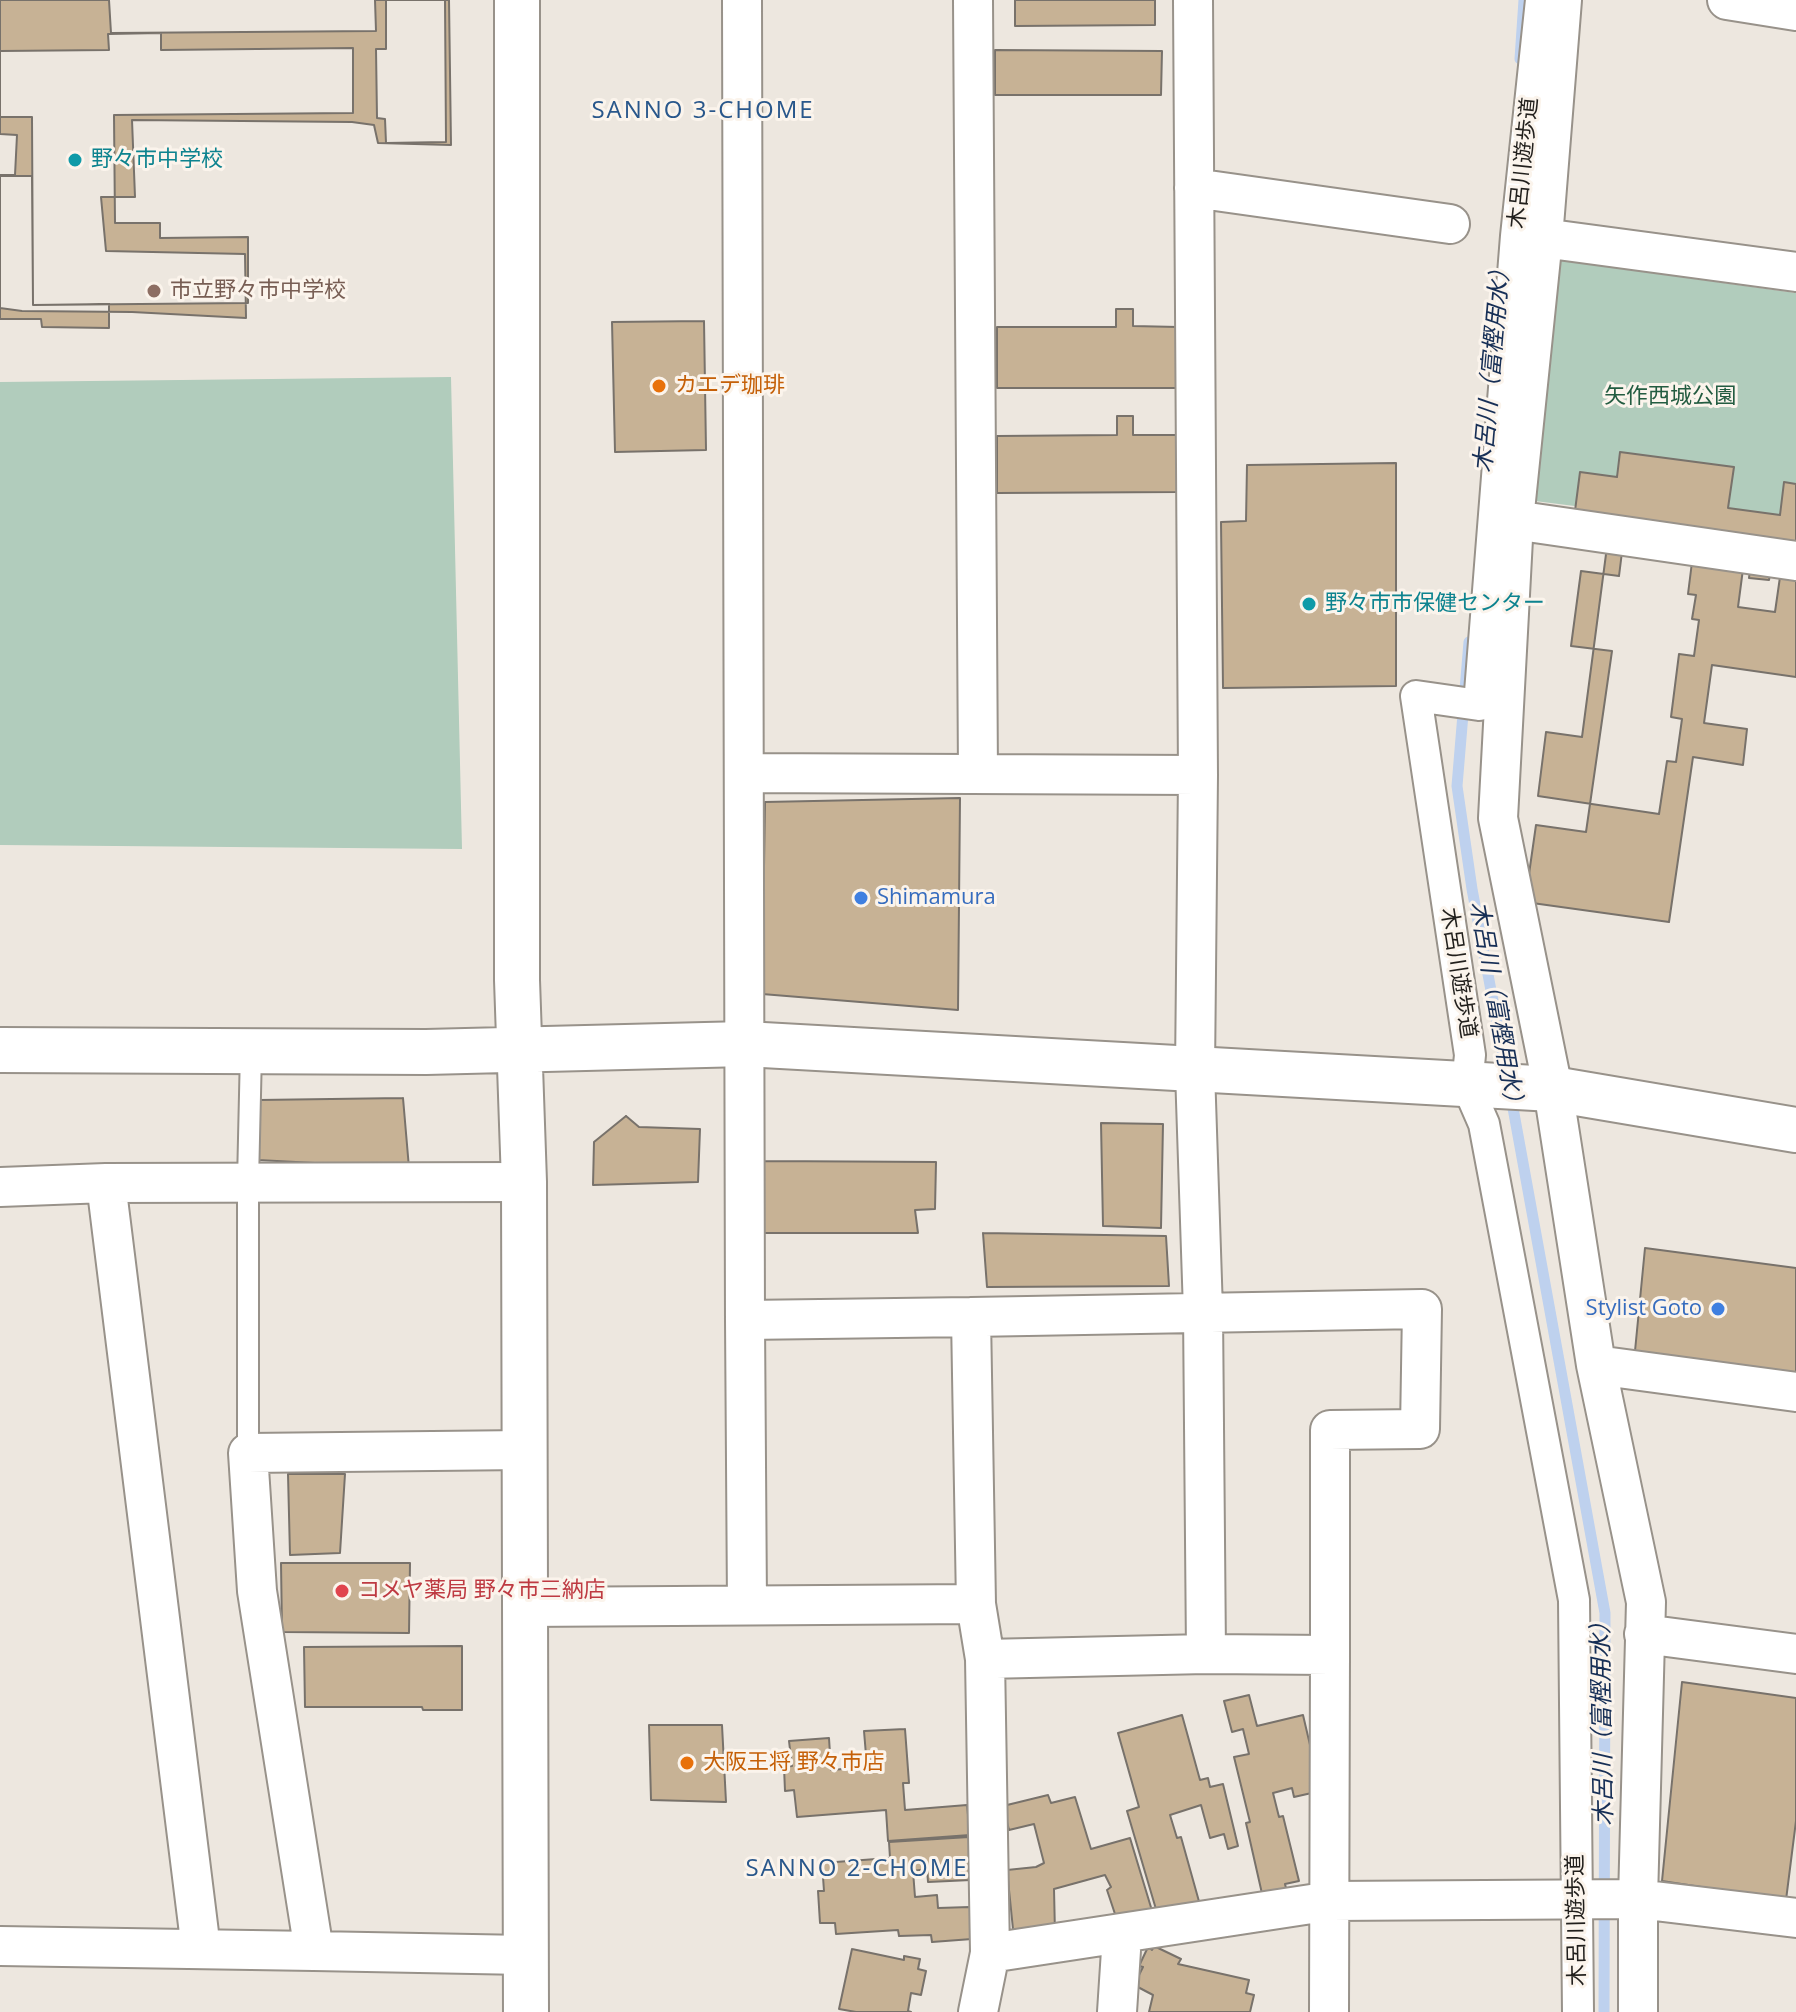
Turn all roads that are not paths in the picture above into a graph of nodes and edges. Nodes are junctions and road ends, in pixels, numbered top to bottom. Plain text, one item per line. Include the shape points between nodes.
1 (517, 0) edge
2 (742, 0) edge
3 (973, 0) edge
4 (1193, 0) edge
5 (1541, 0) edge
6 (1562, 0) edge
7 (1727, 0) edge
8 (1796, 11) edge
9 (1194, 188) junction
10 (1450, 224) dead end
11 (1543, 238) junction
12 (1796, 272) edge
13 (1514, 520) junction
14 (1796, 561) edge
15 (744, 773) junction
16 (978, 773) junction
17 (1198, 775) junction
18 (745, 1044) junction
19 (0, 1050) edge
20 (520, 1050) junction
21 (251, 1051) junction
22 (1195, 1071) junction
23 (1505, 1086) junction
24 (1796, 1130) edge
25 (248, 1182) junction
26 (524, 1182) junction
27 (106, 1183) junction
28 (0, 1187) edge
29 (1203, 1311) junction
30 (971, 1317) junction
31 (745, 1320) junction
32 (1596, 1365) junction
33 (1796, 1392) edge
34 (525, 1450) junction
35 (248, 1453) junction
36 (976, 1604) junction
37 (747, 1605) junction
38 (523, 1607) junction
39 (1644, 1634) junction
40 (1206, 1654) junction
41 (1796, 1654) edge
42 (1330, 1655) junction
43 (985, 1659) junction
44 (1605, 1899) junction
45 (1331, 1901) junction
46 (1796, 1918) edge
47 (1122, 1935) junction
48 (0, 1946) edge
49 (201, 1949) junction
50 (314, 1951) junction
51 (990, 1953) junction
52 (525, 1955) junction
53 (526, 2012) edge
54 (978, 2012) edge
55 (1117, 2012) edge
56 (1329, 2012) edge
57 (1578, 2012) edge
58 (1638, 2012) edge

1 - 20 street
2 - 15 street
3 - 16 street
4 - 9 street
5 - 23 street, 木呂川遊歩道 via 1516,236 1479,705 1416,696 1470,1055
6 - 11 street
7 - 8 street
9 - 10 street
9 - 17 street
11 - 12 street
11 - 13 street
13 - 14 street
13 - 23 street via 1498,818
15 - 16 street
15 - 18 street
16 - 17 street
17 - 22 street
18 - 20 street
18 - 22 street
18 - 31 street
19 - 21 street
20 - 21 street
20 - 26 street
21 - 25 lane
22 - 23 street
22 - 29 street
23 - 24 street
23 - 32 street
23 - 44 street, 木呂川遊歩道 via 1484,1124 1574,1600
25 - 26 street
25 - 27 street
25 - 35 lane
26 - 34 street
27 - 28 street
27 - 49 street
29 - 30 street
29 - 40 street
29 - 42 street via 1422,1309 1420,1429 1330,1430
30 - 31 street
30 - 36 street
31 - 37 street
32 - 33 street
32 - 39 street via 1646,1602
34 - 35 street
34 - 38 street
35 - 50 street via 257,1591
36 - 37 street
36 - 43 street
37 - 38 street
38 - 52 street
39 - 41 street
39 - 44 street
40 - 42 street
40 - 43 street
42 - 45 street
43 - 51 street
44 - 45 street
44 - 46 street
44 - 57 street, 木呂川遊歩道
44 - 58 street
45 - 47 street
45 - 56 street
47 - 51 street
47 - 55 street
48 - 49 street
49 - 50 street
50 - 52 street
51 - 54 street
52 - 53 street

